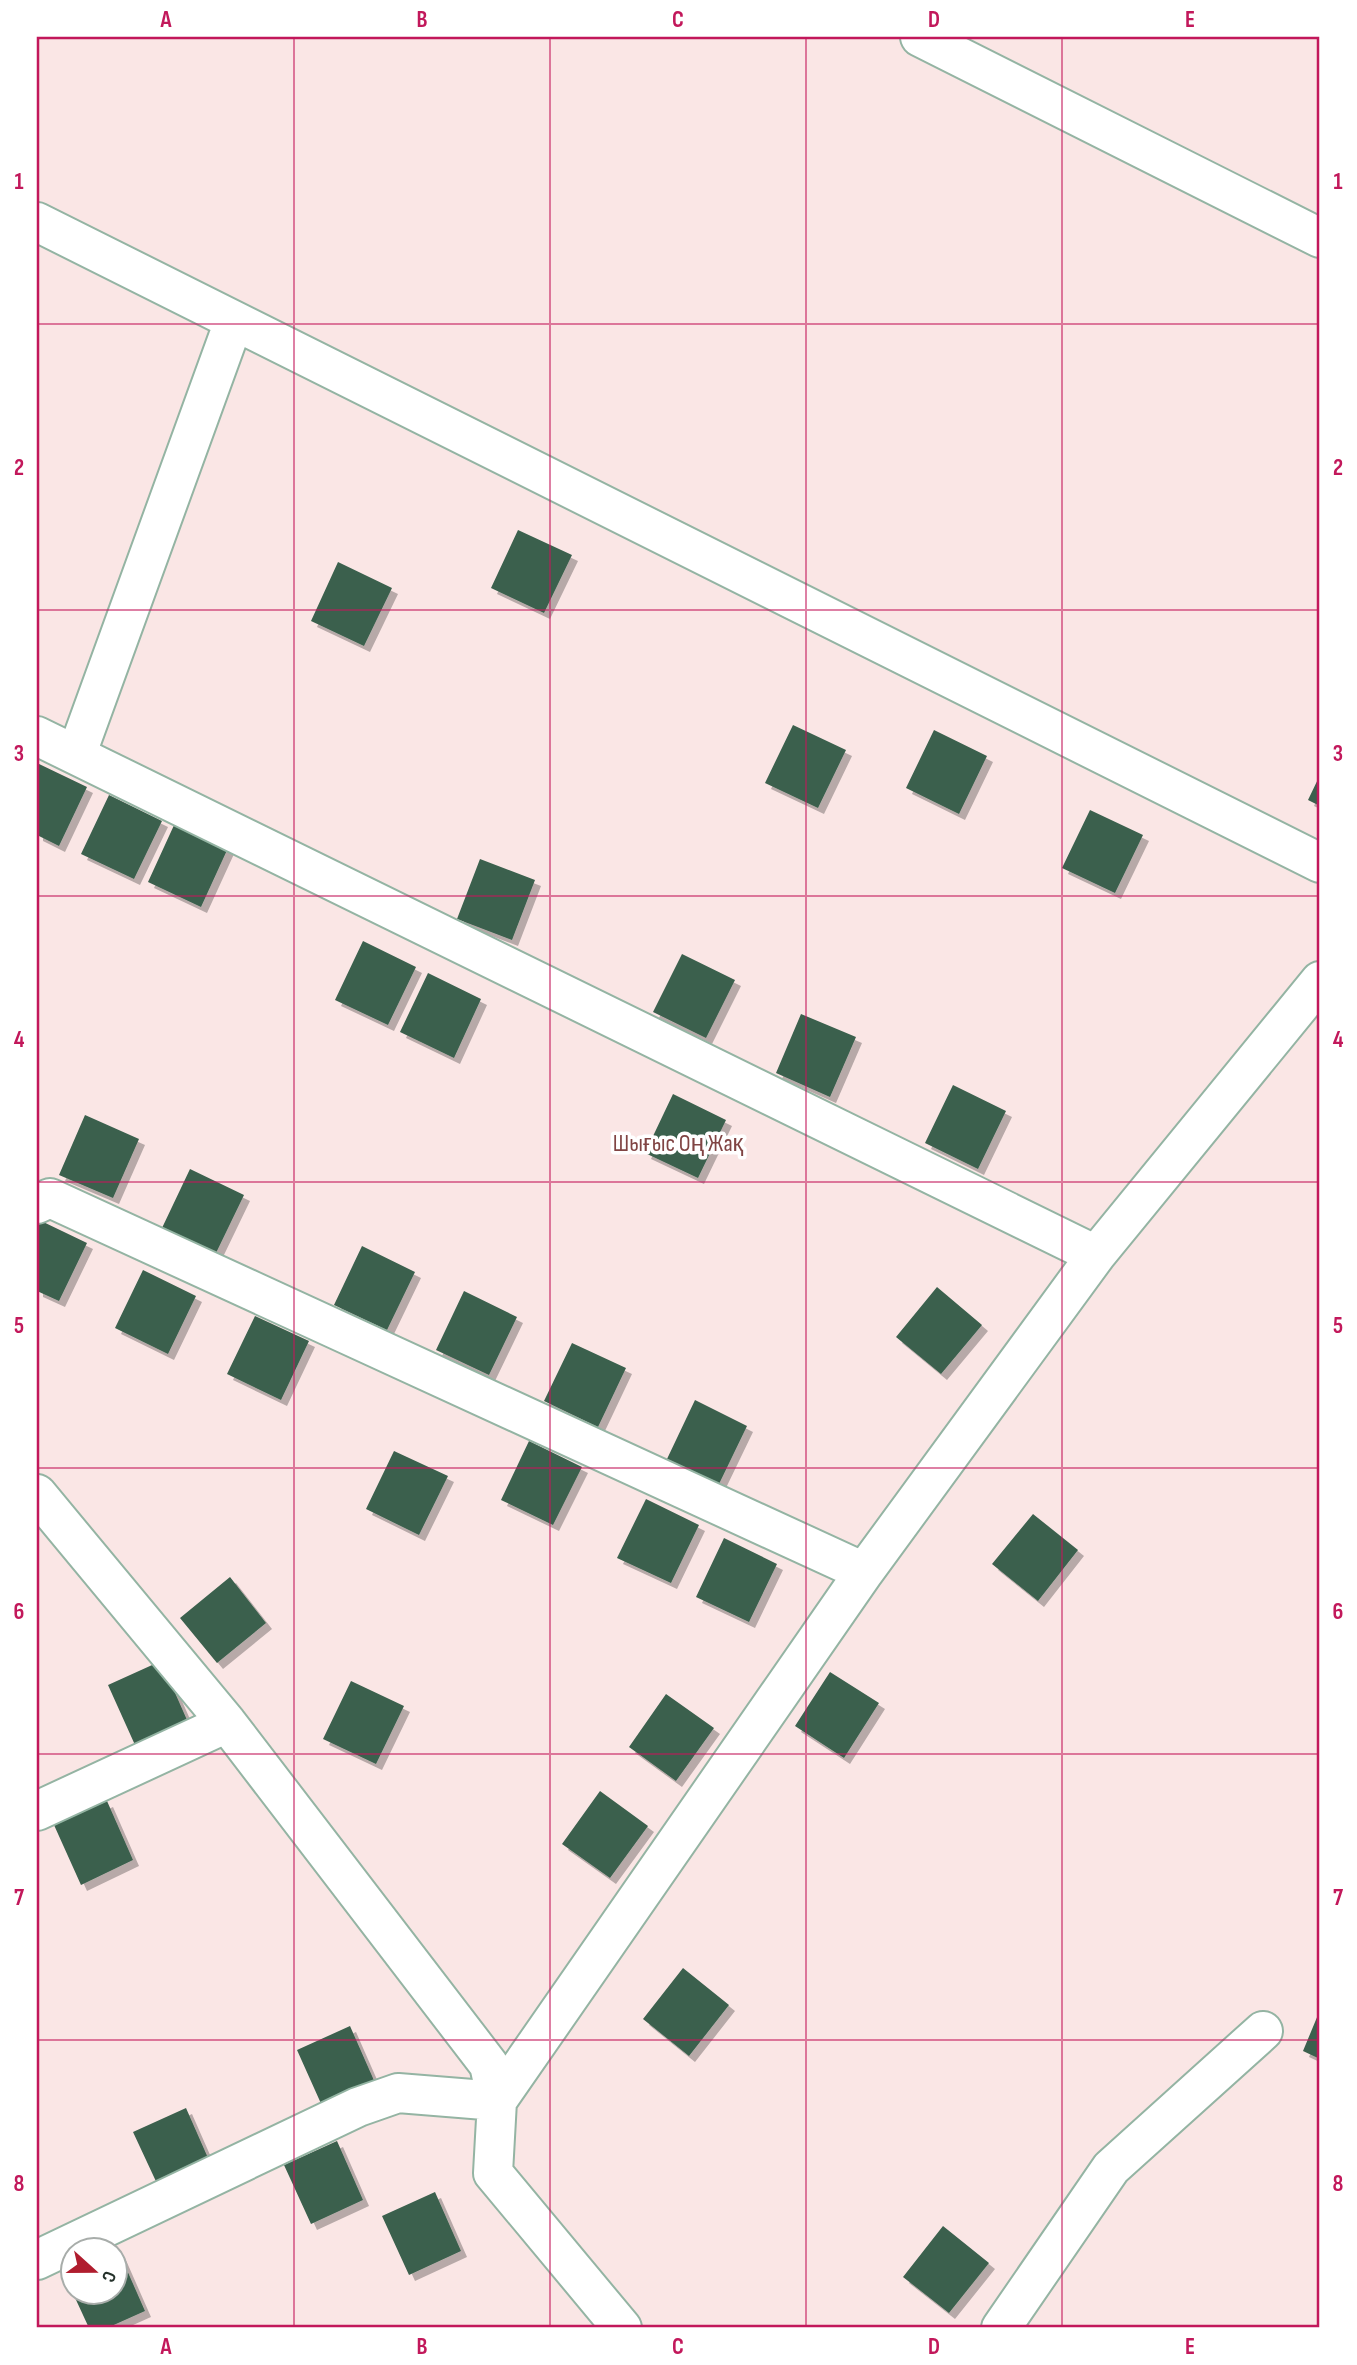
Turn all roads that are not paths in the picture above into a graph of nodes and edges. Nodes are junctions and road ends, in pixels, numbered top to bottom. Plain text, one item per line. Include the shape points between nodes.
1 (920, 37) edge
2 (37, 222) edge
3 (1320, 238) edge
4 (234, 321) junction
5 (37, 736) edge
6 (77, 753) junction
7 (1320, 863) edge
8 (1320, 981) edge
9 (37, 1204) edge
10 (1096, 1255) junction
11 (37, 1494) edge
12 (864, 1572) junction
13 (227, 1723) junction
14 (37, 1811) edge
15 (1263, 2031) dead end
16 (497, 2101) junction
17 (37, 2260) edge
18 (622, 2328) edge
19 (1001, 2328) edge

1 - 3 street
2 - 4 street
4 - 6 street
4 - 7 street
5 - 6 street
6 - 10 street
8 - 10 street
9 - 12 street via 50,1198
10 - 12 street
11 - 13 street
12 - 16 street
13 - 14 street
13 - 16 street via 489,2065
15 - 19 street via 1111,2168
16 - 17 street via 398,2093 358,2107
16 - 18 street via 493,2173

